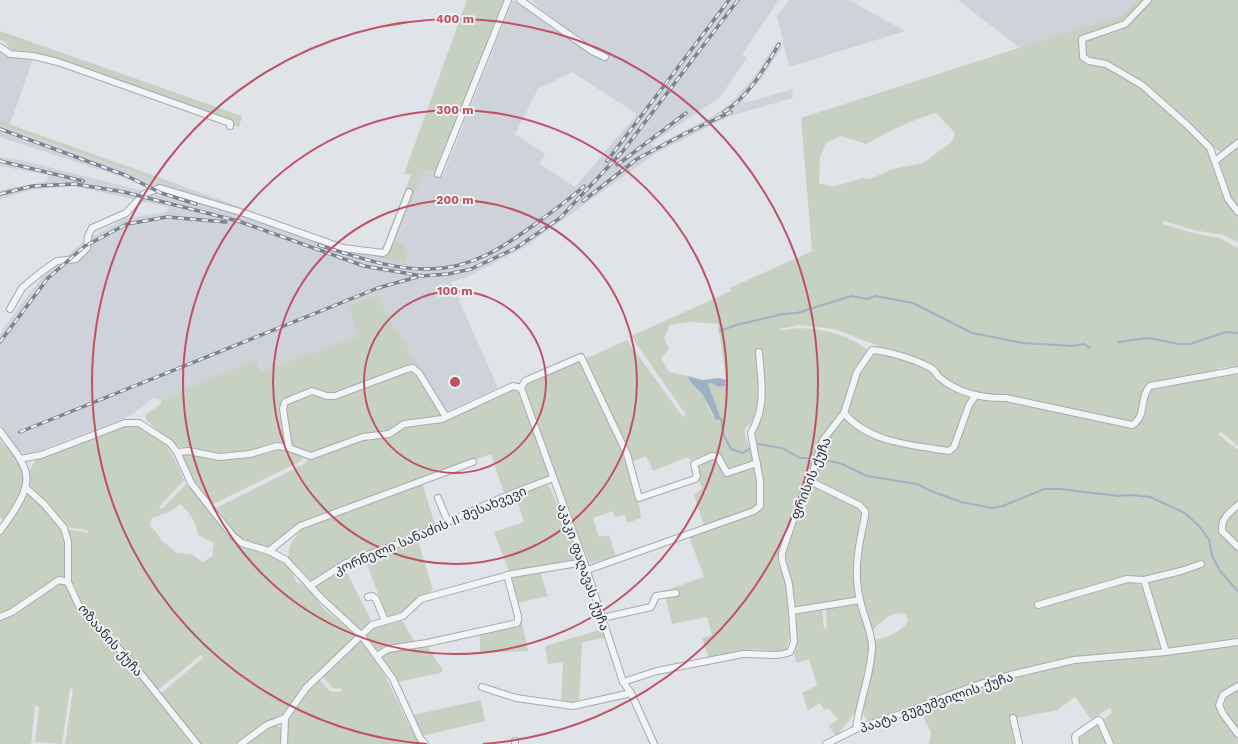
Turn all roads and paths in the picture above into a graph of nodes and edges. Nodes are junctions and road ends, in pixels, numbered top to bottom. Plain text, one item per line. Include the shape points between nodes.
1 (508, 0) edge
2 (520, 0) edge
3 (1148, 0) edge
4 (0, 47) edge
5 (605, 57) dead end
6 (230, 126) dead end
7 (1238, 143) edge
8 (1215, 161) junction
9 (438, 174) dead end
10 (409, 192) dead end
11 (1238, 212) edge
12 (10, 308) dead end
13 (759, 352) dead end
14 (1238, 370) edge
15 (521, 388) junction
16 (976, 396) junction
17 (844, 413) junction
18 (446, 417) junction
19 (0, 431) edge
20 (289, 448) junction
21 (177, 452) junction
22 (20, 459) junction
23 (473, 462) dead end
24 (757, 463) junction
25 (553, 478) junction
26 (810, 481) junction
27 (25, 487) junction
28 (438, 498) dead end
29 (1238, 505) edge
30 (448, 522) junction
31 (0, 531) edge
32 (1238, 547) edge
33 (269, 551) junction
34 (584, 562) junction
35 (1201, 564) dead end
36 (587, 570) junction
37 (507, 575) junction
38 (1144, 580) junction
39 (68, 582) junction
40 (310, 586) junction
41 (676, 593) dead end
42 (368, 597) dead end
43 (860, 600) junction
44 (1038, 605) dead end
45 (792, 611) junction
46 (0, 617) edge
47 (602, 618) junction
48 (385, 621) junction
49 (362, 636) junction
50 (1238, 642) edge
51 (1166, 652) junction
52 (377, 656) junction
53 (623, 682) junction
54 (1238, 686) edge
55 (482, 687) dead end
56 (631, 693) junction
57 (285, 718) junction
58 (1012, 718) dead end
59 (856, 729) junction
60 (1238, 734) edge
61 (197, 744) edge
62 (241, 744) edge
63 (284, 744) edge
64 (425, 744) edge
65 (654, 744) edge
66 (826, 744) edge
67 (1019, 744) edge
68 (1076, 744) edge
69 (1110, 744) edge

1 - 9 street
2 - 5 street via 592,51
3 - 8 street via 1125,24 1082,39 1083,57 1089,62 1106,64 1142,85 1210,148
4 - 6 street via 10,54 58,62 230,123
7 - 8 street
8 - 11 street via 1228,199
10 - 12 street via 383,253 343,248 247,214 160,188 144,194 126,213 92,228 87,248 76,259 58,261 40,273 22,288
13 - 24 street via 761,409 751,432
14 - 16 street, ფრისის ქუჩა via 1150,386 1145,394 1141,417 1132,425 1006,398
15 - 18 street via 513,386
15 - 24 street via 525,381 581,357 627,454 640,498 695,479 697,476 694,464 712,456 718,457 727,473
15 - 25 street, აკაკი ფაღავას ქუჩა
16 - 17 street via 969,404 954,447 949,452 885,439 853,424
16 - 17 street, ფრისის ქუჩა via 940,377 933,368 881,350 872,350 857,372
17 - 26 street, ფრისის ქუჩა via 823,440
18 - 20 street via 404,424 389,434 363,437 311,456
18 - 20 street via 419,373 413,368 407,369 335,396 312,391 285,402 283,409
19 - 22 street
20 - 21 street via 277,446 250,454 219,457 189,451
21 - 22 street via 170,444 139,423 125,423 41,455
21 - 33 street via 190,483 233,536 242,543
22 - 27 street via 26,474
23 - 33 street via 300,526
24 - 36 street via 761,498 760,506 754,511
25 - 30 street, კორნელი სანაძის II შესახვევი
25 - 34 street, აკაკი ფაღავას ქუჩა
26 - 43 street via 864,510 856,572
26 - 45 street, ფრისის ქუჩა via 782,553
27 - 31 street
27 - 39 street, ოზაანის ქუჩა via 44,504 64,528 68,542
28 - 30 street
29 - 32 street via 1221,524 1222,531
30 - 40 street, კორნელი სანაძის II შესახვევი via 346,563
33 - 40 street via 286,560
34 - 36 street, აკაკი ფაღავას ქუჩა
34 - 37 street
35 - 38 street
36 - 47 street, აკაკი ფაღავას ქუჩა
37 - 48 street via 421,599 403,616
37 - 52 street via 518,616 517,623 388,649
38 - 44 street via 1127,580
38 - 51 street
39 - 46 street via 59,580 12,612
39 - 61 street, ოზაანის ქუჩა via 80,606 133,664
40 - 49 street
41 - 47 street via 656,596 651,608
42 - 48 street via 376,599
43 - 45 street
43 - 59 street via 872,645
45 - 53 street, ფრისის ქუჩა via 794,642 790,652 772,655 743,654 657,671
47 - 53 street, აკაკი ფაღავას ქუჩა
48 - 49 street via 372,625
49 - 52 street
49 - 57 street via 306,688
50 - 51 street, პაატა გუგუშვილის ქუჩა
51 - 59 street, პაატა გუგუშვილის ქუჩა via 1074,660 1010,675
52 - 64 street via 393,679
53 - 56 street, აკაკი ფაღავას ქუჩა
54 - 60 street via 1223,695 1219,705
55 - 56 street via 516,698 572,706
56 - 65 street, აკაკი ფაღავას ქუჩა
57 - 62 street via 267,726
57 - 63 street
58 - 67 street
59 - 66 street, პაატა გუგუშვილის ქუჩა
68 - 69 street via 1074,737 1098,720

